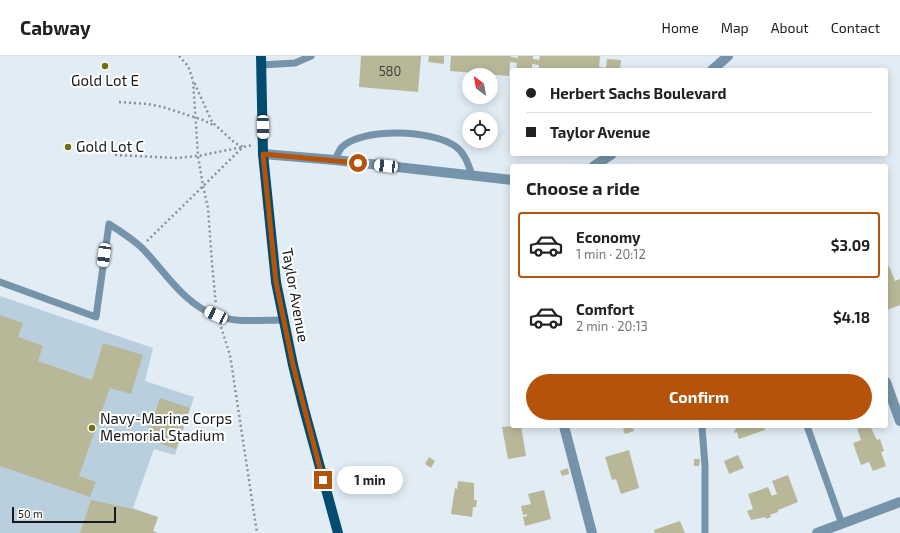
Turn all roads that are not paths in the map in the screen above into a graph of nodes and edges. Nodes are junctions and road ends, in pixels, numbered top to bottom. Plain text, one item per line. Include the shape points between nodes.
1 (311, 56) edge
2 (728, 56) edge
3 (261, 61) edge
4 (714, 68) edge
5 (263, 154) junction
6 (609, 156) edge
7 (335, 160) junction
8 (597, 164) edge
9 (472, 175) junction
10 (510, 180) edge
11 (0, 282) edge
12 (283, 320) junction
13 (888, 388) edge
14 (900, 421) edge
15 (565, 428) edge
16 (702, 428) edge
17 (808, 428) edge
18 (900, 502) edge
19 (842, 524) junction
20 (338, 533) edge
21 (592, 533) edge
22 (705, 533) edge
23 (817, 533) edge

1 - 3 lane via 295,63
2 - 4 street
3 - 5 main road, Taylor Avenue
5 - 7 street
5 - 12 main road, Taylor Avenue via 272,253
6 - 8 street
7 - 9 street
7 - 9 lane via 341,147 353,139 368,135 394,133 430,136 445,141 459,150 468,161
9 - 10 street
11 - 12 lane via 96,317 109,224 140,247 181,292 202,309 218,316
12 - 20 main road, Taylor Avenue
13 - 14 street
15 - 21 street
16 - 22 lane
17 - 19 lane
18 - 19 street
19 - 23 street

